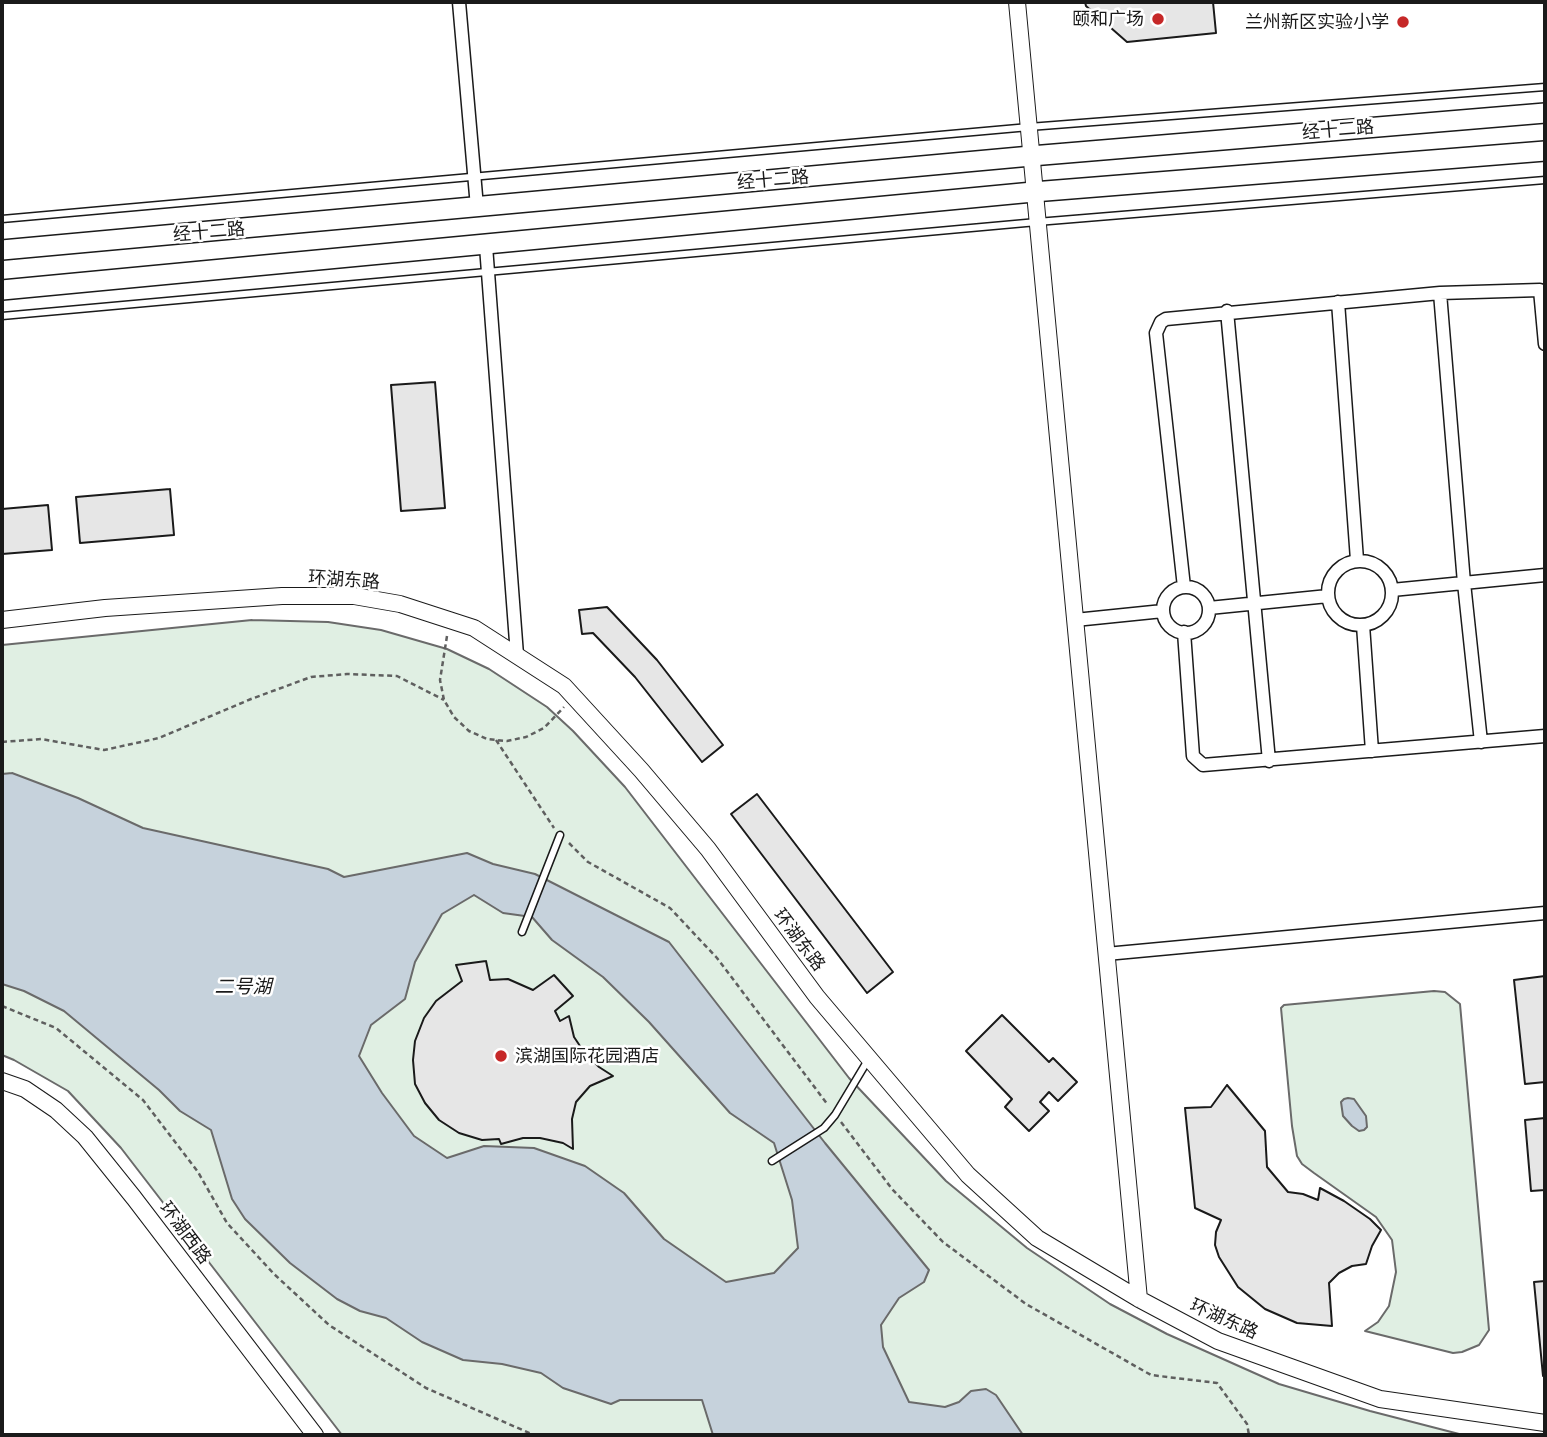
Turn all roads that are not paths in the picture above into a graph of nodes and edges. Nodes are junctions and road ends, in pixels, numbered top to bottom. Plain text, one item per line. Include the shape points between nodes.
1 (459, 2) edge
2 (1017, 2) edge
3 (1545, 87) edge
4 (1545, 113) edge
5 (1028, 127) junction
6 (1545, 152) edge
7 (1031, 156) junction
8 (474, 175) junction
9 (1545, 180) edge
10 (1034, 192) junction
11 (477, 207) junction
12 (2, 219) edge
13 (1037, 222) junction
14 (486, 246) junction
15 (2, 250) edge
16 (488, 271) junction
17 (2, 290) edge
18 (1440, 293) junction
19 (1338, 302) junction
20 (1227, 311) junction
21 (2, 316) edge
22 (1545, 344) edge
23 (1357, 561) junction
24 (1545, 575) edge
25 (1464, 583) junction
26 (1185, 587) junction
27 (1392, 590) junction
28 (1328, 596) junction
29 (1253, 603) junction
30 (1209, 608) junction
31 (1164, 611) junction
32 (2, 620) edge
33 (1074, 620) junction
34 (1363, 625) junction
35 (1184, 632) junction
36 (517, 655) junction
37 (1545, 736) edge
38 (1481, 741) junction
39 (1372, 751) junction
40 (1269, 761) junction
41 (561, 835) road end
42 (1545, 913) edge
43 (522, 932) dead end
44 (1106, 954) junction
45 (869, 1058) junction
46 (2, 1081) edge
47 (772, 1161) dead end
48 (1139, 1299) junction
49 (1545, 1423) edge
50 (315, 1435) edge

1 - 8 street
2 - 5 street
3 - 5 lane
4 - 7 main road, 经十二路
5 - 7 street
5 - 8 lane
6 - 10 main road
7 - 10 street
7 - 11 main road, 经十二路
8 - 11 street
8 - 12 lane
9 - 13 lane
10 - 13 street
10 - 14 main road
11 - 15 main road, 经十二路
13 - 16 lane
13 - 33 street
14 - 16 street
14 - 17 main road
16 - 21 lane
16 - 36 street
18 - 19 street
18 - 22 street via 1540,290
18 - 25 street
19 - 20 street
19 - 23 street
20 - 26 street via 1171,316 1161,322 1156,334
20 - 29 street
23 - 27 street via 1381,568
23 - 28 street via 1336,572
24 - 25 street
25 - 27 street
25 - 38 street
26 - 30 street via 1198,590
26 - 31 street via 1167,598
27 - 34 street via 1385,614
28 - 29 street
28 - 34 street via 1340,618
29 - 30 street
29 - 40 street
30 - 35 street via 1201,627
31 - 33 street
31 - 35 street via 1169,625
32 - 36 street, 环湖东路 via 105,608 354,596 400,604 474,628
33 - 44 street
34 - 39 street
35 - 40 street via 1193,756 1203,765
36 - 45 street, 环湖东路 via 564,686 641,770
37 - 38 street
38 - 39 street
39 - 40 street
41 - 43 lane
42 - 44 street
44 - 48 street
45 - 47 lane via 824,1128
45 - 48 street, 环湖东路 via 968,1175 1037,1238
46 - 50 street, 环湖西路 via 25,1089 85,1137
48 - 49 street, 环湖东路 via 1218,1340 1380,1399

